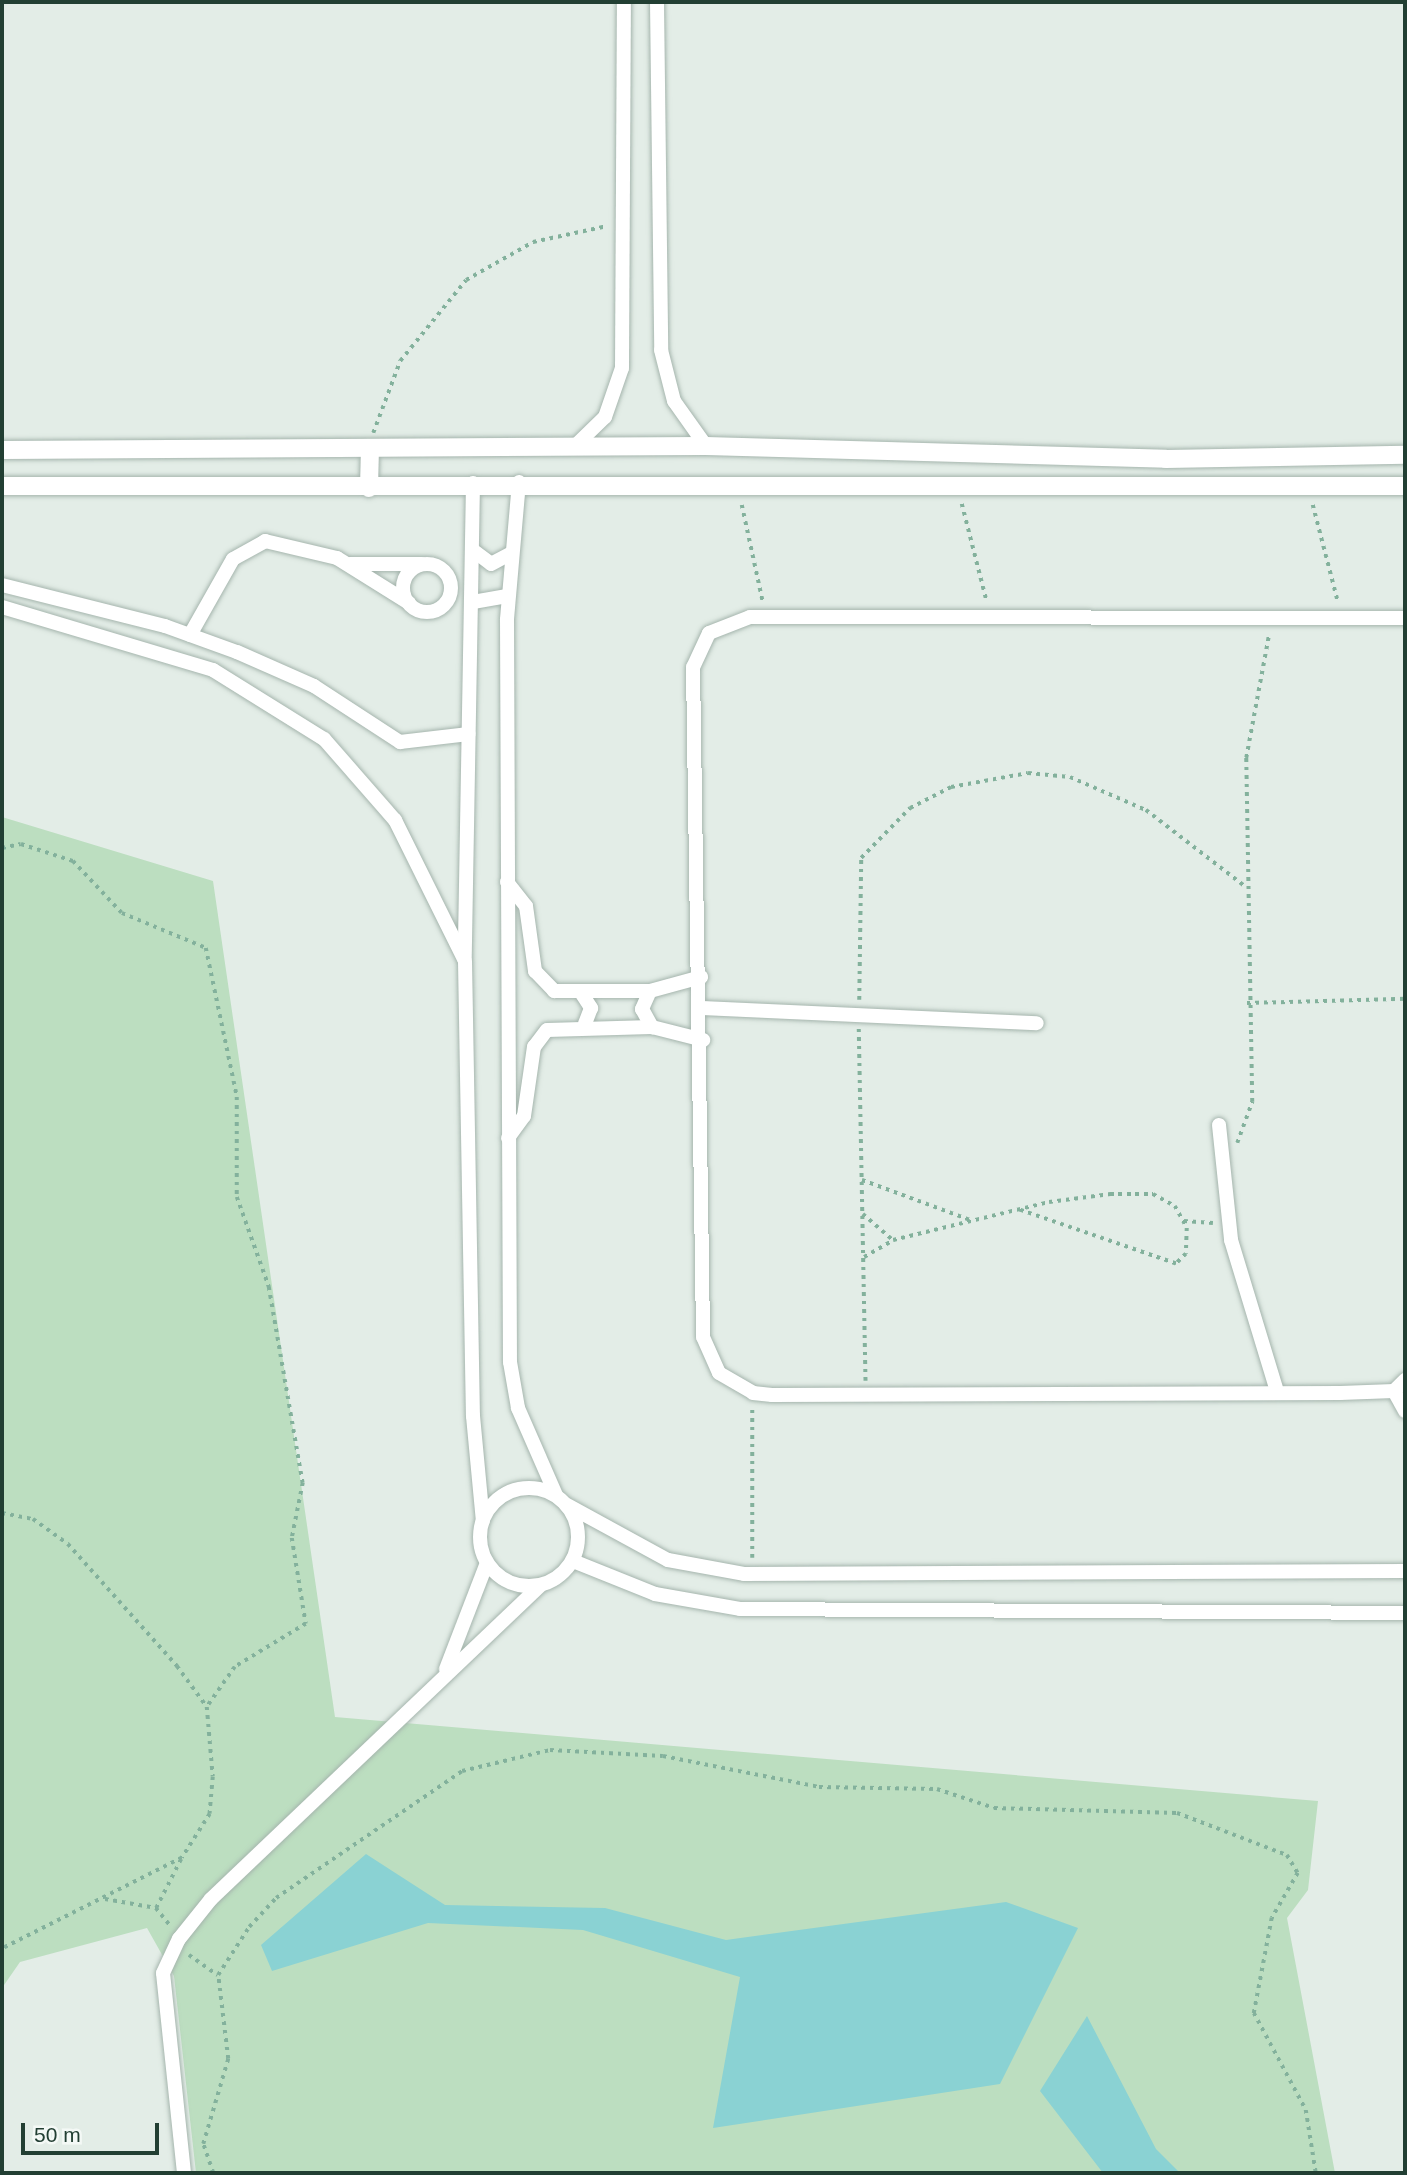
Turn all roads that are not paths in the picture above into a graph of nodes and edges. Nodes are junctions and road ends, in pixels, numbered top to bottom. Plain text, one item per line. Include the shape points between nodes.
1 (624, 2) edge
2 (657, 2) edge
3 (706, 446) junction
4 (574, 447) junction
5 (370, 449) junction
6 (2, 450) edge
7 (1405, 455) edge
8 (1166, 459) junction
9 (519, 482) junction
10 (473, 483) junction
11 (2, 486) edge
12 (1405, 486) edge
13 (369, 488) junction
14 (1167, 488) junction
15 (474, 551) junction
16 (510, 554) junction
17 (350, 564) junction
18 (422, 564) junction
19 (2, 585) edge
20 (508, 596) junction
21 (473, 602) junction
22 (409, 603) junction
23 (2, 607) edge
24 (1405, 618) edge
25 (190, 635) junction
26 (221, 646) junction
27 (213, 670) junction
28 (469, 734) junction
29 (508, 882) junction
30 (465, 961) junction
31 (701, 977) junction
32 (650, 990) junction
33 (582, 994) junction
34 (702, 1008) junction
35 (1037, 1023) dead end
36 (585, 1024) junction
37 (652, 1027) junction
38 (703, 1040) junction
39 (1219, 1125) dead end
40 (508, 1138) junction
41 (1405, 1380) edge
42 (1276, 1388) junction
43 (1394, 1391) junction
44 (1405, 1411) edge
45 (561, 1500) junction
46 (483, 1521) junction
47 (573, 1561) junction
48 (487, 1563) junction
49 (1405, 1571) edge
50 (540, 1586) junction
51 (1405, 1613) edge
52 (446, 1670) junction
53 (184, 2173) edge

1 - 4 street via 620,381 605,417
2 - 3 street via 661,350 674,401
3 - 4 street
3 - 8 street
4 - 5 street
5 - 6 street
5 - 13 street
7 - 8 street
8 - 14 street
9 - 10 street
9 - 14 street
9 - 16 street
10 - 13 street
10 - 15 street
11 - 13 street
12 - 14 street
15 - 16 street via 491,564
15 - 21 street
16 - 20 street
17 - 18 street
17 - 22 street
17 - 25 street via 279,541 252,544 233,559
18 - 22 street via 404,580
18 - 22 street via 442,568 450,595 427,612
19 - 25 street
20 - 21 street
20 - 29 street
21 - 28 street
23 - 27 street
24 - 31 street via 766,617 728,621 709,633 693,667
25 - 26 street
26 - 27 street
26 - 28 street via 314,686 400,742
27 - 30 street via 324,739 367,781 395,820
28 - 30 street
29 - 33 street via 526,906 535,971 554,991
29 - 40 street
30 - 46 street via 472,1416
31 - 32 street
31 - 34 street
32 - 33 street
32 - 37 street via 642,1009
33 - 36 street via 591,1008
34 - 35 street
34 - 38 street
36 - 37 street
36 - 40 street via 556,1026 539,1038 528,1103
37 - 38 street
38 - 42 street via 703,1337 719,1373 752,1393
39 - 42 street via 1228,1223
40 - 45 street via 510,1362 518,1408
41 - 43 street
42 - 43 street
43 - 44 street
45 - 46 street via 513,1491
45 - 47 street via 579,1532
45 - 49 street via 668,1560 752,1574
46 - 48 street
47 - 50 street
47 - 51 street via 655,1594 740,1609
48 - 50 street via 519,1586
48 - 52 street
50 - 52 street via 497,1633
52 - 53 street via 211,1899 173,1949 163,1973

